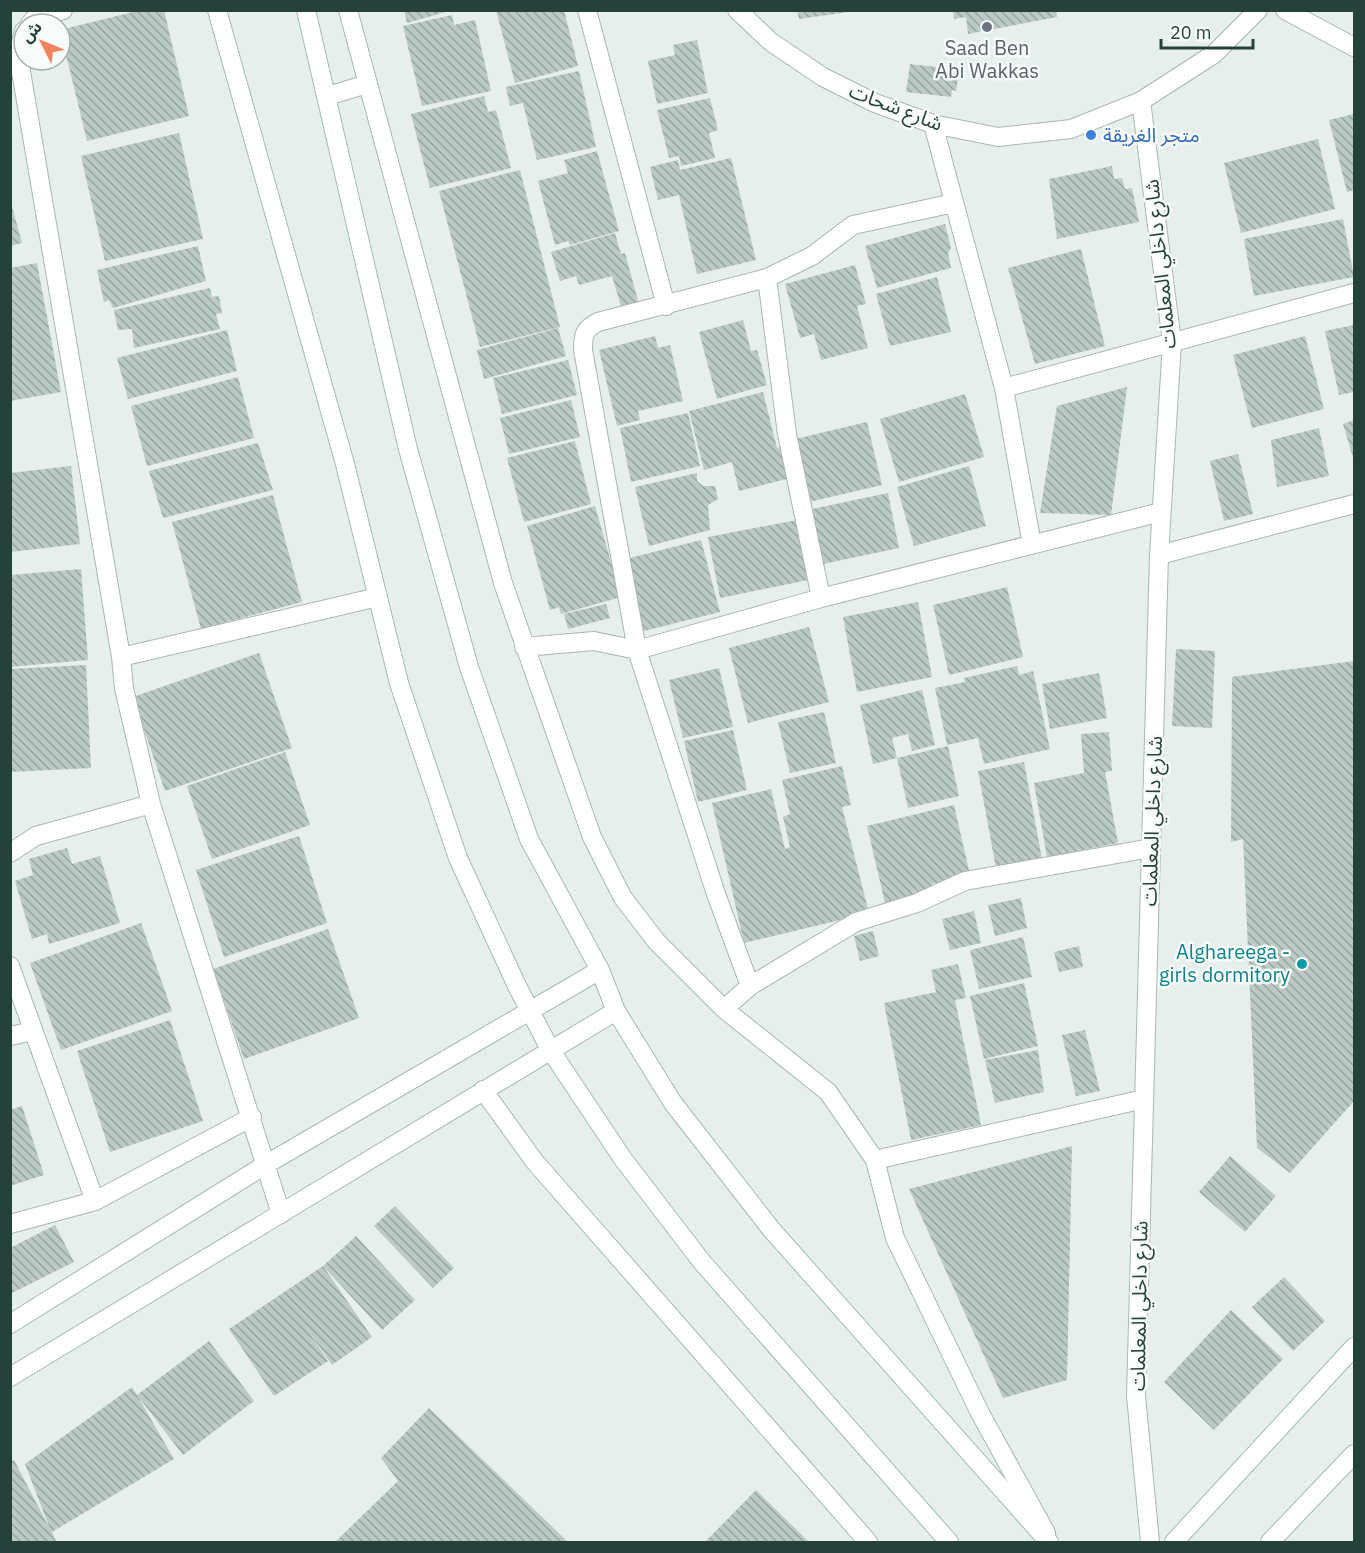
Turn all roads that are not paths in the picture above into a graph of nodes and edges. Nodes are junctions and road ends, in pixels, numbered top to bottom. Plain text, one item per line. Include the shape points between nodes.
1 (217, 10) edge
2 (306, 10) edge
3 (348, 10) edge
4 (587, 10) edge
5 (736, 10) edge
6 (1258, 10) edge
7 (1285, 10) edge
8 (1354, 48) edge
9 (21, 72) edge
10 (367, 84) junction
11 (328, 96) junction
12 (1140, 100) junction
13 (933, 124) junction
14 (954, 203) junction
15 (767, 278) junction
16 (1354, 293) edge
17 (666, 306) junction
18 (1172, 342) junction
19 (1004, 388) junction
20 (1354, 504) edge
21 (1161, 512) junction
22 (1032, 545) junction
23 (1159, 555) junction
24 (378, 597) junction
25 (821, 598) junction
26 (524, 647) junction
27 (638, 650) junction
28 (121, 657) junction
29 (151, 804) junction
30 (1151, 848) junction
31 (10, 853) edge
32 (10, 966) edge
33 (600, 970) junction
34 (750, 986) junction
35 (724, 1009) junction
36 (616, 1011) junction
37 (531, 1012) junction
38 (33, 1031) junction
39 (10, 1036) edge
40 (551, 1051) junction
41 (483, 1090) junction
42 (1144, 1099) junction
43 (252, 1117) junction
44 (875, 1160) junction
45 (265, 1165) junction
46 (95, 1201) junction
47 (281, 1214) junction
48 (10, 1224) edge
49 (10, 1324) edge
50 (1354, 1347) edge
51 (10, 1377) edge
52 (1354, 1454) edge
53 (868, 1542) edge
54 (949, 1542) edge
55 (1050, 1542) edge
56 (1150, 1542) edge
57 (1174, 1542) edge
58 (1270, 1542) edge

1 - 24 street via 345,464
2 - 11 street
3 - 10 street
4 - 17 street
5 - 13 street, شارع شحات via 771,42 823,77 875,103
6 - 12 street, شارع شحات via 1214,54
7 - 8 street
9 - 28 street
10 - 11 street
10 - 26 street via 503,583
11 - 33 street via 408,449 469,667 529,839
12 - 13 street, شارع شحات via 1071,129 998,137
12 - 18 street, شارع داخلي المعلمات
13 - 14 street
14 - 15 street via 853,225 812,256
14 - 19 street
15 - 17 street
15 - 25 street via 787,434
16 - 18 street
17 - 27 street via 598,322 588,327 583,336
18 - 19 street
18 - 21 street, شارع داخلي المعلمات
19 - 22 street
20 - 23 street
21 - 22 street
21 - 23 street, شارع داخلي المعلمات
22 - 25 street
23 - 30 street, شارع داخلي المعلمات
24 - 28 street
24 - 37 street via 399,683 458,858
25 - 27 street
26 - 27 street via 594,641
26 - 35 street via 592,837 623,898 657,942
27 - 34 street via 716,894
28 - 29 street via 124,688
29 - 31 street via 36,836
29 - 43 street
30 - 34 street via 965,881 917,903 856,922
30 - 42 street, شارع داخلي المعلمات
32 - 38 street
33 - 36 street
33 - 37 street
34 - 35 street
35 - 44 street via 828,1092
36 - 40 street
36 - 55 street via 673,1104 771,1229
37 - 40 street
37 - 45 street
38 - 39 street
38 - 46 street
40 - 41 street
40 - 54 street via 622,1159 702,1262
41 - 47 street
41 - 53 street via 535,1162
42 - 44 street
42 - 56 street, شارع داخلي المعلمات via 1136,1396
43 - 45 street
43 - 46 street
44 - 55 street via 896,1238 980,1413
45 - 47 street
45 - 49 street
46 - 48 street
47 - 51 street
50 - 57 street
52 - 58 street

